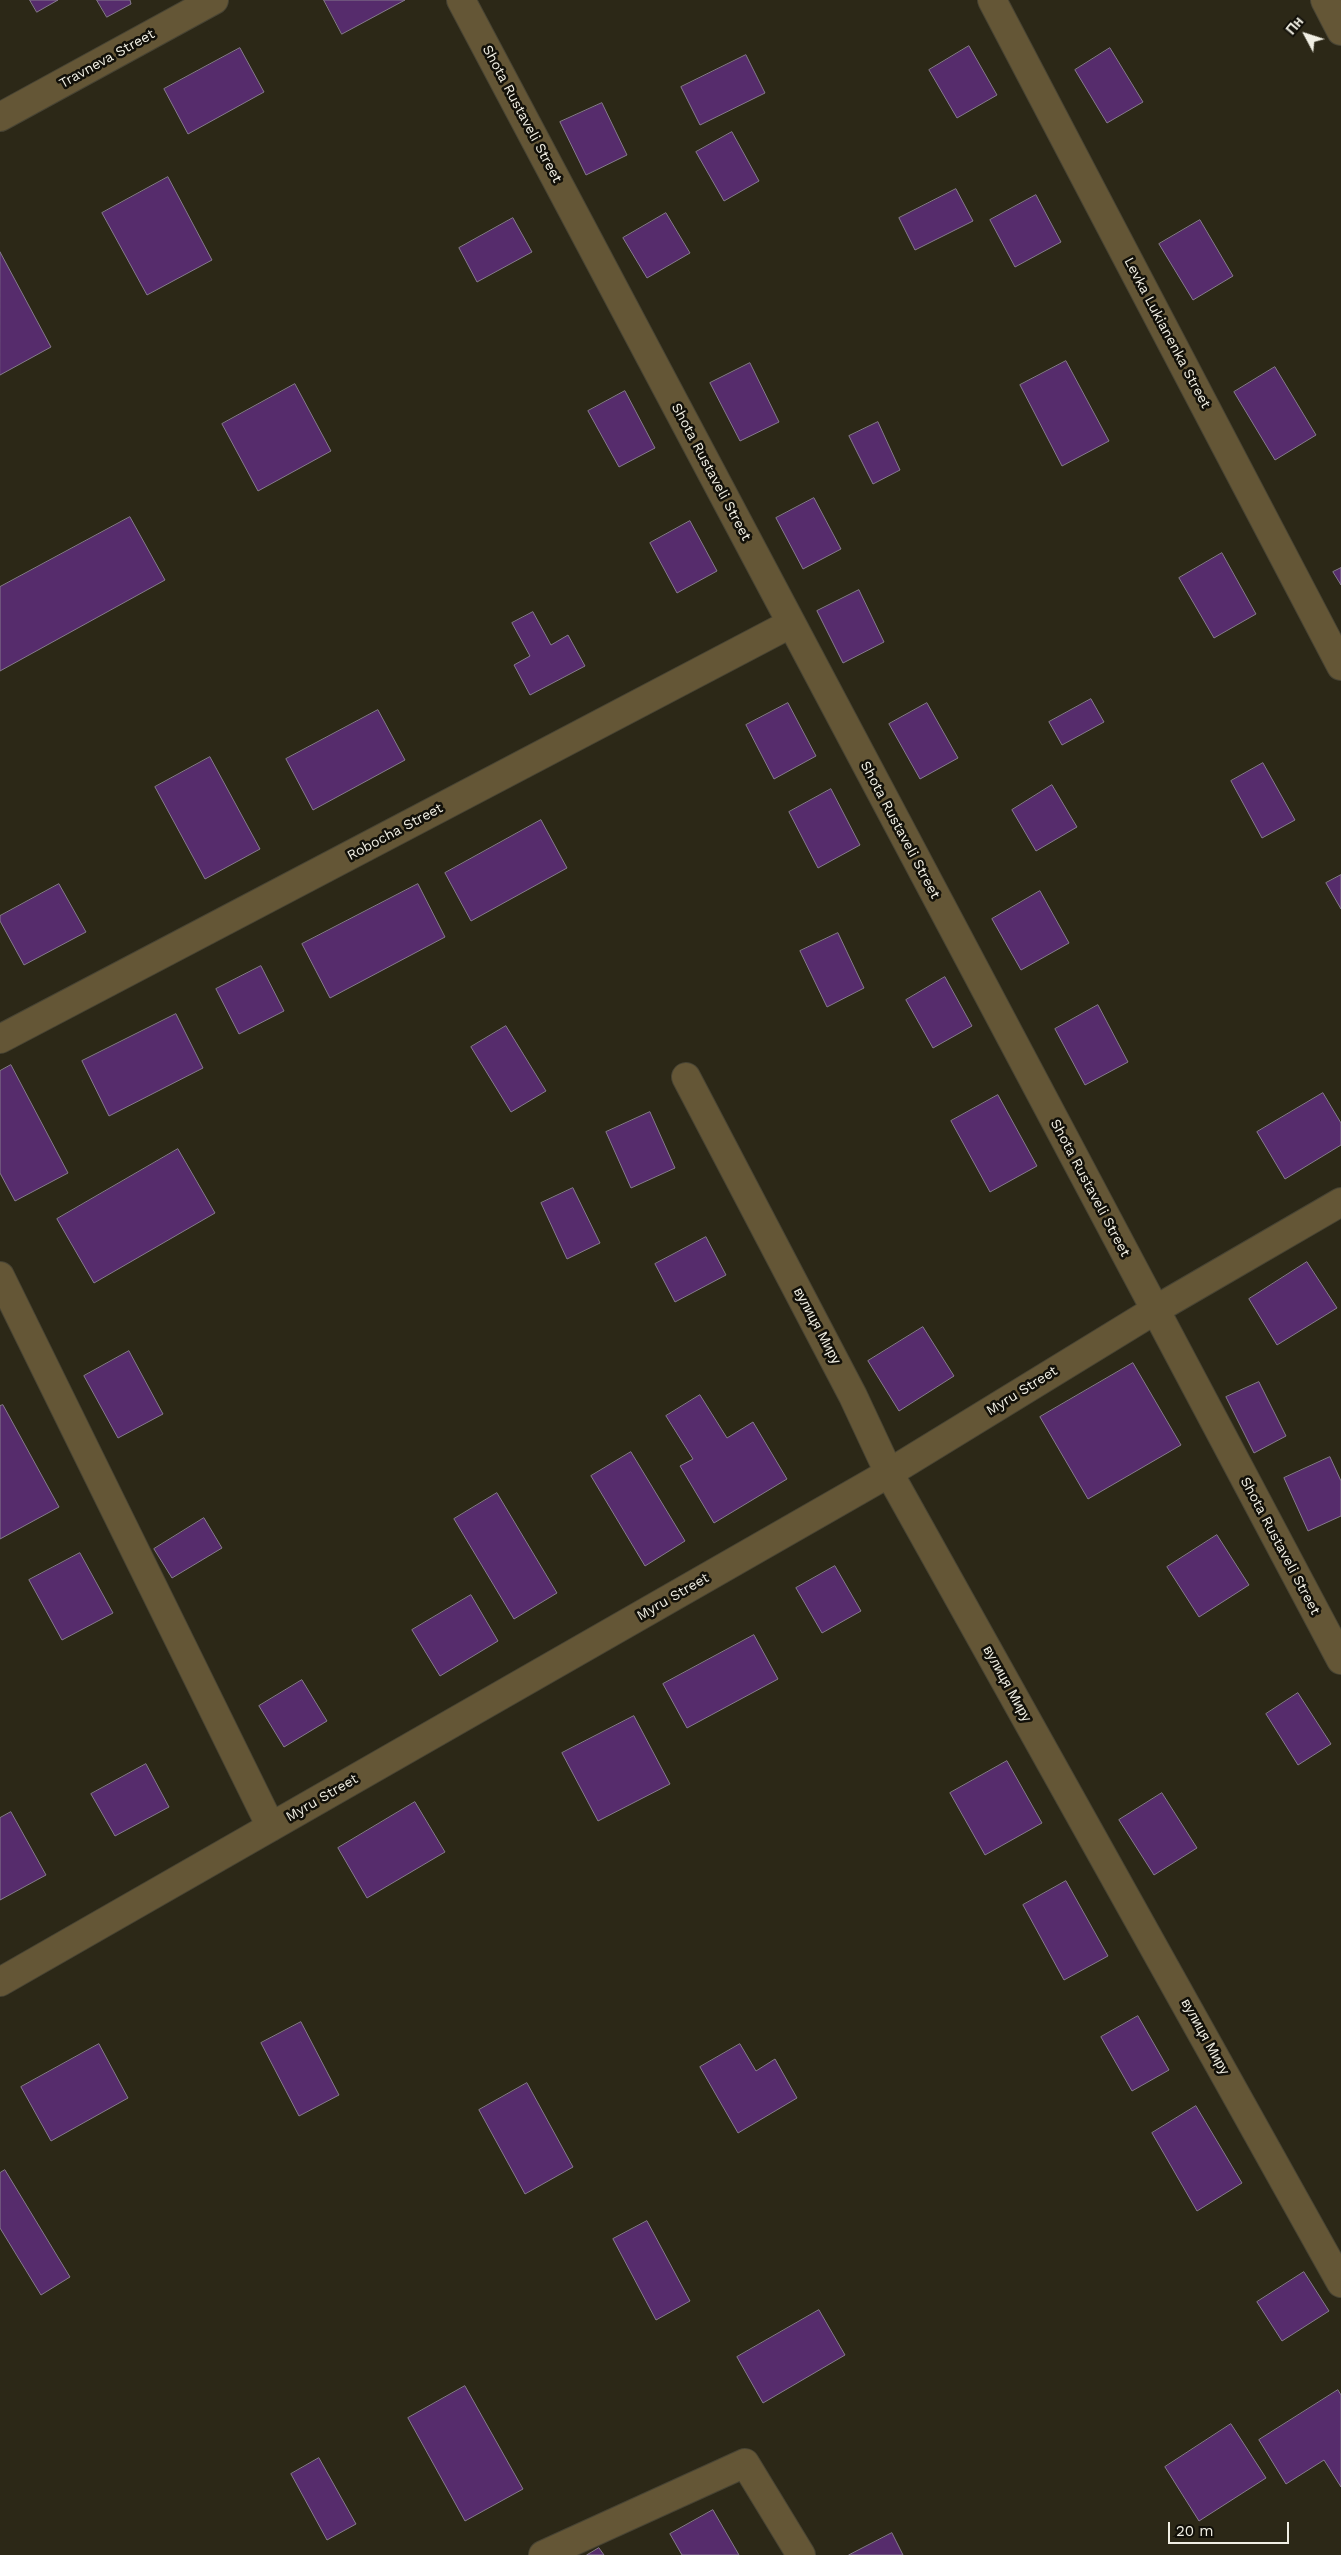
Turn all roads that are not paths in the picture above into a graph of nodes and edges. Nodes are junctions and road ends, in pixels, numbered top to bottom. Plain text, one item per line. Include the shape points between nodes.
1 (214, 0) edge
2 (462, 0) edge
3 (992, 0) edge
4 (1326, 0) edge
5 (1341, 31) edge
6 (0, 117) edge
7 (790, 624) junction
8 (1341, 666) edge
9 (0, 1039) edge
10 (686, 1077) dead end
11 (1341, 1202) edge
12 (0, 1276) edge
13 (1155, 1310) junction
14 (889, 1473) junction
15 (1341, 1660) edge
16 (271, 1827) junction
17 (0, 1982) edge
18 (1341, 2283) edge
19 (543, 2555) edge
20 (801, 2555) edge

1 - 6 street, Travneva Street
2 - 7 street, Shota Rustaveli Street
3 - 8 street, Levka Lukianenka Street
4 - 5 street
7 - 9 street, Robocha Street
7 - 13 street, Shota Rustaveli Street
10 - 14 street, вулиця Миру via 853,1396
11 - 13 street, Myru Street
12 - 16 street
13 - 14 street, Myru Street
13 - 15 street, Shota Rustaveli Street
14 - 16 street, Myru Street
14 - 18 street, вулиця Миру
16 - 17 street, Myru Street
19 - 20 street via 745,2463

